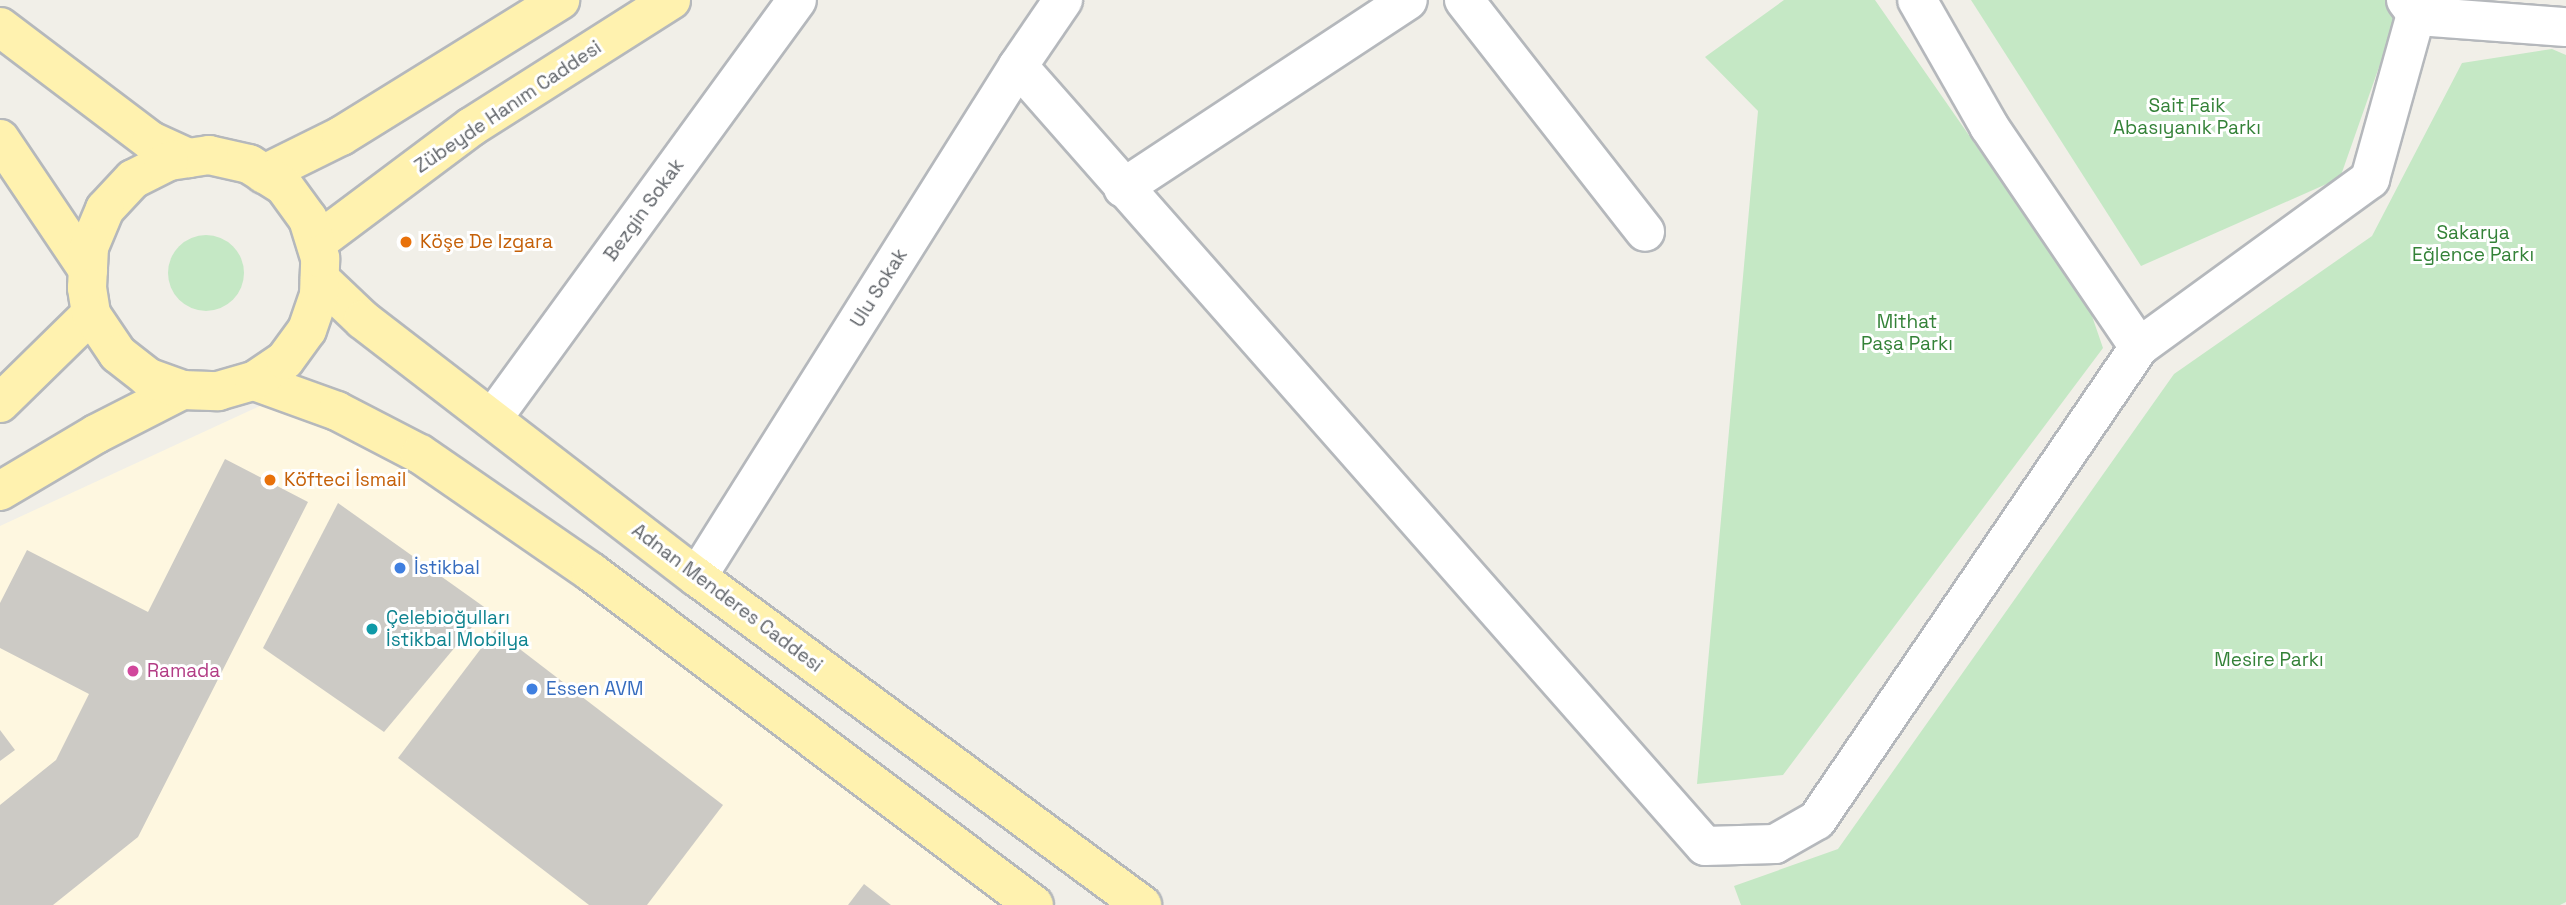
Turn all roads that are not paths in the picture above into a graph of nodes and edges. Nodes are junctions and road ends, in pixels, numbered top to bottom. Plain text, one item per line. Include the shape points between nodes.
1 (560, 0) edge
2 (671, 0) edge
3 (797, 0) edge
4 (1063, 0) edge
5 (1408, 0) edge
6 (1464, 0) edge
7 (1917, 0) edge
8 (2415, 5) edge
9 (0, 27) edge
10 (2566, 27) edge
11 (1018, 66) junction
12 (0, 139) edge
13 (188, 158) junction
14 (264, 174) junction
15 (1123, 188) junction
16 (1645, 232) dead end
17 (318, 261) junction
18 (88, 270) junction
19 (91, 314) junction
20 (2139, 347) junction
21 (254, 381) junction
22 (182, 390) junction
23 (0, 403) edge
24 (492, 419) junction
25 (0, 491) edge
26 (698, 577) junction
27 (1034, 905) edge
28 (1142, 905) edge

1 - 14 main road via 341,136
2 - 17 main road, Zübeyde Hanım Caddesi via 471,127
3 - 24 street, Bezgin Sokak
4 - 11 street, Ulu Sokak
5 - 15 street
6 - 16 street
7 - 20 street via 1989,126
8 - 10 street
8 - 20 street via 2370,178
9 - 13 main road via 152,141
11 - 15 street
11 - 26 street, Ulu Sokak
12 - 18 main road
13 - 14 main road via 209,155 249,164
13 - 18 main road via 169,160 133,179 105,209 89,247
14 - 17 main road via 284,186 308,219
15 - 20 street via 1705,846 1775,844 1817,820
17 - 21 main road via 319,295 307,330 285,360
17 - 24 main road, Adnan Menderes Caddesi via 363,320
18 - 19 main road
19 - 22 main road via 118,354 147,377
19 - 23 main road
21 - 22 main road via 218,391
21 - 27 main road via 337,411 420,454 591,572
22 - 25 main road
24 - 26 main road, Adnan Menderes Caddesi
26 - 28 main road, Adnan Menderes Caddesi

